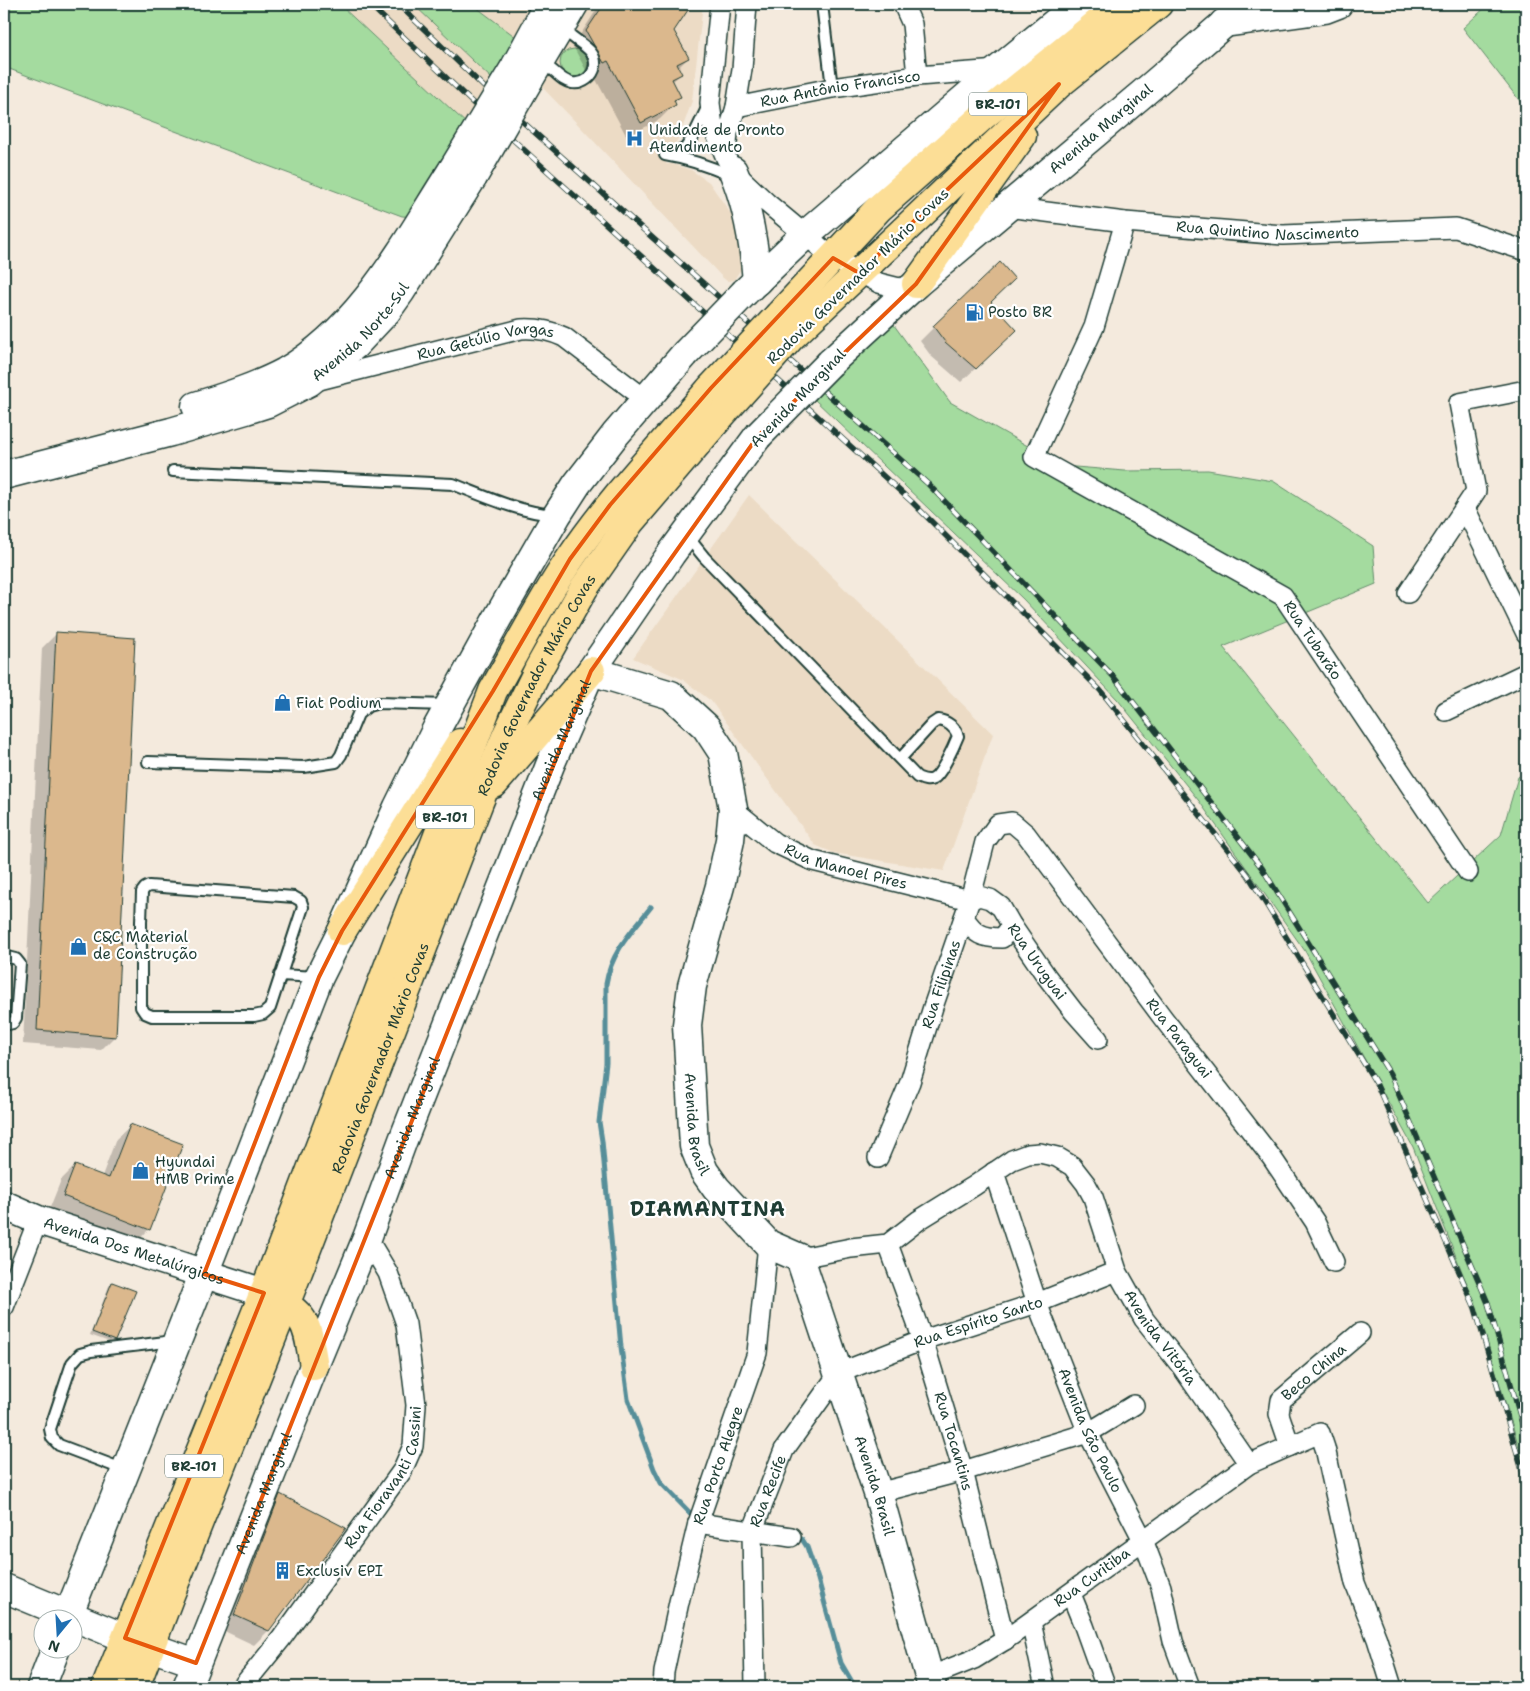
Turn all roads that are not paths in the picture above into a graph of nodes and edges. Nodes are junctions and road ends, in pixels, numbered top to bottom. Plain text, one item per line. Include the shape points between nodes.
1 (720, 4) edge
2 (747, 4) edge
3 (822, 4) edge
4 (903, 4) edge
5 (1078, 4) edge
6 (1122, 4) edge
7 (1158, 4) edge
8 (1247, 4) edge
9 (1338, 4) edge
10 (565, 9) edge
11 (1224, 23) junction
12 (528, 69) junction
13 (998, 70) junction
14 (917, 76) junction
15 (1059, 84) junction
16 (832, 88) junction
17 (710, 103) junction
18 (736, 107) junction
19 (731, 169) junction
20 (463, 173) junction
21 (1007, 207) junction
22 (1124, 222) junction
23 (805, 235) junction
24 (1526, 251) edge
25 (833, 258) junction
26 (859, 273) junction
27 (916, 284) junction
28 (751, 287) junction
29 (786, 326) junction
30 (309, 382) junction
31 (1526, 390) edge
32 (645, 399) junction
33 (4, 455) edge
34 (173, 472) dead end
35 (4, 475) edge
36 (1465, 508) junction
37 (557, 516) junction
38 (686, 535) junction
39 (1408, 592) dead end
40 (1526, 634) edge
41 (591, 671) junction
42 (1526, 672) edge
43 (493, 691) junction
44 (450, 705) junction
45 (1446, 711) dead end
46 (900, 758) junction
47 (148, 762) dead end
48 (479, 802) junction
49 (732, 809) junction
50 (1012, 822) joint
51 (1468, 872) dead end
52 (970, 900) junction
53 (964, 918) junction
54 (1012, 926) junction
55 (342, 931) junction
56 (4, 956) edge
57 (280, 975) junction
58 (319, 977) junction
59 (4, 1025) edge
60 (1098, 1040) dead end
61 (878, 1158) dead end
62 (994, 1172) junction
63 (4, 1205) edge
64 (38, 1220) junction
65 (367, 1238) junction
66 (768, 1244) junction
67 (888, 1244) junction
68 (800, 1258) junction
69 (1334, 1262) dead end
70 (1117, 1270) junction
71 (204, 1274) junction
72 (275, 1298) junction
73 (1037, 1303) junction
74 (4, 1307) edge
75 (1360, 1333) dead end
76 (177, 1340) junction
77 (923, 1340) junction
78 (314, 1366) junction
79 (839, 1373) junction
80 (1134, 1405) dead end
81 (1088, 1433) junction
82 (1290, 1446) junction
83 (1249, 1464) junction
84 (126, 1471) junction
85 (963, 1471) junction
86 (878, 1493) junction
87 (698, 1523) junction
88 (752, 1532) junction
89 (791, 1537) dead end
90 (1143, 1540) junction
91 (4, 1588) edge
92 (1072, 1594) junction
93 (48, 1608) edge
94 (72, 1608) edge
95 (82, 1622) edge
96 (1031, 1622) junction
97 (125, 1638) junction
98 (1006, 1640) junction
99 (151, 1647) junction
100 (52, 1658) edge
101 (191, 1675) edge
102 (931, 1682) edge
103 (41, 1687) edge
104 (106, 1687) edge
105 (135, 1687) edge
106 (242, 1687) edge
107 (663, 1687) edge
108 (755, 1687) edge
109 (1045, 1687) edge
110 (1106, 1687) edge
111 (1190, 1687) edge
112 (1392, 1687) edge

1 - 17 street
2 - 18 street
3 - 16 lane
4 - 14 street via 912,24
5 - 13 street
6 - 25 main road, Rodovia Governador Mário Covas / BR-101 via 982,117 879,208
7 - 15 main road, Rodovia Governador Mário Covas / BR-101
8 - 11 street, Avenida Marginal
9 - 11 street via 1325,9
10 - 12 street, Avenida Norte-Sul via 536,28
10 - 12 lane via 566,32 592,53 595,64 591,76 573,83 546,65
11 - 21 street, Avenida Marginal
12 - 20 street, Avenida Norte-Sul, bridge
13 - 14 street, Rua Antônio Francisco
13 - 23 street
14 - 16 street, Rua Antônio Francisco
15 - 26 main road, Rodovia Governador Mário Covas / BR-101
15 - 27 main road
16 - 18 street, Rua Antônio Francisco
17 - 19 street via 713,127
17 - 19 lane via 685,149 665,155
18 - 19 street via 728,133
19 - 23 street
19 - 28 street via 748,213
20 - 30 street, Avenida Norte-Sul via 401,291 386,312 356,344
20 - 33 street, Avenida Norte-Sul via 367,299 318,349 286,371 246,389 166,415
21 - 22 street, Rua Quintino Nascimento
21 - 27 street, Avenida Marginal
22 - 24 street, Rua Quintino Nascimento via 1283,235 1456,228
22 - 51 street, Rua Tubarão via 1094,327 1034,457 1283,596
23 - 25 street
23 - 28 street
25 - 26 street
25 - 29 main road, Rodovia Governador Mário Covas / BR-101
26 - 27 street via 899,288
26 - 29 main road, Rodovia Governador Mário Covas / BR-101
27 - 38 street, Avenida Marginal, bridge via 758,436
28 - 32 street, bridge
29 - 43 main road, Rodovia Governador Mário Covas / BR-101, bridge via 711,388 610,505 570,559
29 - 48 main road, Rodovia Governador Mário Covas / BR-101, bridge via 725,411 630,522 584,588 539,668
30 - 32 street, Rua Getúlio Vargas via 536,328 564,337
30 - 35 street, Avenida Norte-Sul via 268,403 236,413
31 - 36 street via 1459,403 1476,491
32 - 37 street via 583,477
34 - 37 lane via 453,484 492,500 538,514
36 - 39 street
36 - 40 street
37 - 44 street
38 - 41 street, Avenida Marginal
38 - 46 lane
41 - 48 main road
41 - 49 street, Avenida Brasil via 671,695 706,727 722,753
41 - 65 street, Avenida Marginal via 550,765 413,1112
42 - 45 street
43 - 55 main road
43 - 72 main road, Rodovia Governador Mário Covas / BR-101
44 - 47 lane via 379,703 368,706 358,714 336,762 304,767
44 - 55 street via 398,807
46 - 46 lane via 917,777 933,779 955,743 956,730 944,720 938,720
48 - 72 main road, Rodovia Governador Mário Covas / BR-101
49 - 52 street, Rua Manoel Pires via 775,843 813,860
49 - 66 street, Avenida Brasil via 730,840 692,986 687,1025 694,1146 716,1188
50 - 52 street, Rua Filipinas via 998,824 985,842
50 - 69 street, Rua Paraguai via 1026,834 1272,1158 1314,1222
52 - 53 street, Rua Filipinas
52 - 54 street, Rua Uruguai via 979,896 990,899 1001,907
53 - 54 street via 972,931 990,938 1002,938
53 - 61 street, Rua Filipinas via 910,1082
54 - 60 street, Rua Uruguai via 1068,1005
55 - 58 street
56 - 59 lane via 16,959 20,964 16,1018 13,1023
57 - 57 lane via 304,908 301,901 294,897 149,886 142,892 140,1007 145,1013 152,1016 263,1014 270,1008
57 - 58 lane
58 - 71 street
62 - 67 street, Avenida Vitória
62 - 70 street, Avenida Vitória via 1012,1160 1040,1153 1072,1166 1093,1197
62 - 73 street, Avenida São Paulo
63 - 64 street, Avenida Dos Metalúrgicos
64 - 71 street, Avenida Dos Metalúrgicos
64 - 74 street
65 - 78 street, Avenida Marginal
65 - 106 street, Rua Fioravanti Cassini via 388,1273 406,1324 416,1405 413,1446 402,1472 281,1639
66 - 68 street, Avenida Brasil
66 - 87 street, Rua Porto Alegre via 758,1352
67 - 68 street
67 - 77 street, Rua Tocantins
68 - 79 street, Avenida Brasil
70 - 73 street, Rua Espírito Santo
70 - 83 street, Avenida Vitória via 1144,1319 1182,1367
71 - 72 street, Avenida Dos Metalúrgicos
71 - 76 street
72 - 78 main road via 301,1316
72 - 97 main road, Rodovia Governador Mário Covas / BR-101
72 - 99 main road, Rodovia Governador Mário Covas / BR-101
73 - 77 street, Rua Espírito Santo
73 - 81 street, Avenida São Paulo
75 - 82 street, Beco China via 1281,1400 1279,1414
76 - 84 street
76 - 84 lane via 91,1351 80,1354 72,1362 50,1429 52,1438 59,1445
77 - 79 street, Rua Espírito Santo
77 - 85 street, Rua Tocantins
78 - 101 street, Avenida Marginal
79 - 86 street, Avenida Brasil
79 - 88 street, Rua Recife via 784,1450
80 - 81 street
81 - 85 street
81 - 90 street, Avenida São Paulo
82 - 83 street
82 - 112 street via 1320,1433 1355,1583
83 - 90 street, Rua Curitiba
84 - 94 street
85 - 86 street
85 - 98 street, Rua Tocantins
86 - 102 street, Avenida Brasil
87 - 88 street
87 - 107 street, Rua Porto Alegre
88 - 89 street
88 - 108 street, Rua Recife
90 - 92 street, Rua Curitiba
90 - 111 street, Avenida São Paulo via 1161,1587 1173,1641
91 - 93 street
92 - 96 street, Rua Curitiba
92 - 110 street
95 - 97 street
96 - 98 street, Rua Curitiba
96 - 109 street
97 - 99 street
97 - 104 main road, Rodovia Governador Mário Covas / BR-101
98 - 102 street, Rua Curitiba
99 - 101 street
99 - 105 main road, Rodovia Governador Mário Covas / BR-101
100 - 103 street

